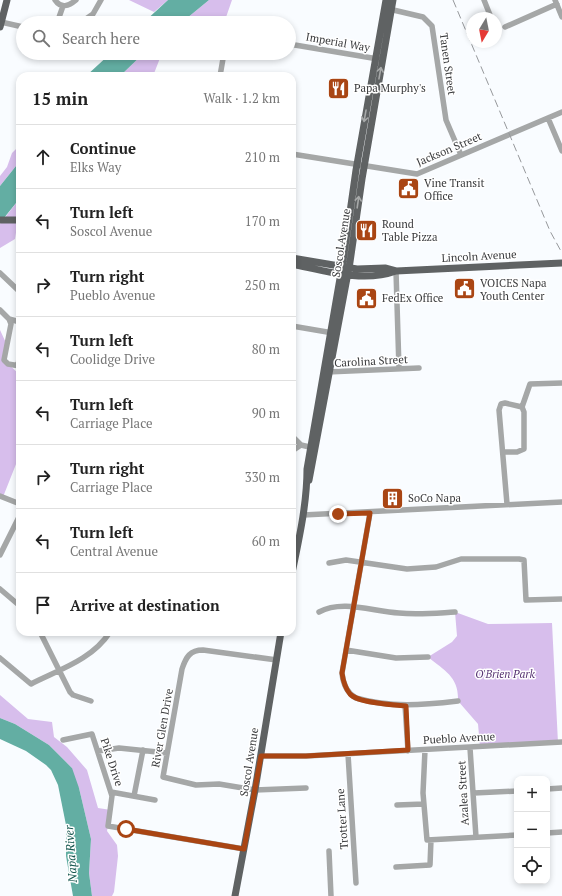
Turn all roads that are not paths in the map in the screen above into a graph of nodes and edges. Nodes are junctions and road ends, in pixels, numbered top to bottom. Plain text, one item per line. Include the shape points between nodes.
1 (7, 0) edge
2 (55, 0) edge
3 (76, 0) edge
4 (101, 0) edge
5 (386, 0) edge
6 (393, 0) edge
7 (484, 0) edge
8 (556, 2) edge
9 (63, 6) junction
10 (388, 9) junction
11 (489, 12) edge
12 (59, 16) edge
13 (90, 16) edge
14 (562, 17) edge
15 (1, 24) edge
16 (16, 27) edge
17 (506, 27) dead end
18 (296, 45) edge
19 (379, 59) junction
20 (223, 60) edge
21 (221, 72) edge
22 (562, 112) edge
23 (548, 118) junction
24 (562, 151) edge
25 (296, 155) edge
26 (461, 155) junction
27 (360, 166) junction
28 (0, 220) edge
29 (16, 220) edge
30 (296, 259) edge
31 (562, 263) edge
32 (296, 265) edge
33 (345, 271) junction
34 (396, 271) junction
35 (0, 273) edge
36 (16, 288) edge
37 (0, 310) edge
38 (9, 319) junction
39 (16, 321) edge
40 (296, 327) edge
41 (334, 333) junction
42 (16, 365) edge
43 (419, 368) dead end
44 (399, 369) junction
45 (327, 372) junction
46 (562, 384) edge
47 (522, 407) junction
48 (296, 440) edge
49 (301, 445) junction
50 (296, 448) edge
51 (314, 448) junction
52 (503, 452) junction
53 (0, 496) edge
54 (16, 502) edge
55 (562, 502) edge
56 (507, 504) junction
57 (370, 513) junction
58 (303, 515) junction
59 (16, 523) edge
60 (296, 552) edge
61 (0, 555) edge
62 (362, 562) junction
63 (329, 563) dead end
64 (0, 589) edge
65 (562, 599) edge
66 (16, 603) edge
67 (354, 607) junction
68 (319, 612) dead end
69 (456, 612) dead end
70 (42, 636) edge
71 (107, 636) edge
72 (280, 636) edge
73 (346, 650) junction
74 (428, 657) dead end
75 (0, 658) edge
76 (277, 660) junction
77 (59, 670) junction
78 (91, 701) dead end
79 (458, 701) dead end
80 (406, 706) junction
81 (63, 740) dead end
82 (562, 742) edge
83 (470, 748) junction
84 (143, 750) junction
85 (408, 750) junction
86 (425, 750) junction
87 (98, 751) junction
88 (167, 753) junction
89 (348, 754) junction
90 (261, 756) junction
91 (306, 788) dead end
92 (562, 788) edge
93 (550, 789) edge
94 (255, 790) junction
95 (514, 791) edge
96 (111, 792) junction
97 (474, 793) junction
98 (134, 796) junction
99 (155, 800) dead end
100 (424, 804) junction
101 (397, 805) dead end
102 (562, 832) edge
103 (550, 833) edge
104 (514, 835) edge
105 (476, 837) junction
106 (429, 840) junction
107 (244, 849) junction
108 (329, 851) dead end
109 (396, 867) dead end
110 (356, 883) dead end
111 (235, 896) edge
112 (332, 896) edge

1 - 15 main road
2 - 9 street
3 - 9 street via 69,6
4 - 13 street
5 - 10 main road, Soscol Avenue
6 - 10 main road, Soscol Avenue
7 - 11 street
8 - 14 street
8 - 17 street
9 - 12 street
10 - 19 main road, Soscol Avenue
10 - 26 street, Tanen Street via 423,16 432,26 446,120
15 - 16 street
18 - 19 street, Imperial Way
19 - 27 main road, Soscol Avenue
20 - 21 street
22 - 23 street, Jackson Street
23 - 24 street
23 - 26 street, Jackson Street
25 - 27 street, Jackson Street
26 - 27 street, Jackson Street via 417,174
27 - 33 main road, Soscol Avenue
28 - 29 main road
30 - 33 main road, Lincoln Avenue
31 - 34 main road, Lincoln Avenue
32 - 33 main road, Lincoln Avenue
33 - 34 main road, Lincoln Avenue via 385,268
33 - 41 main road, Soscol Avenue
34 - 44 street
35 - 36 street
37 - 38 street
38 - 39 street
38 - 42 street via 4,360
40 - 41 street
41 - 45 main road, Soscol Avenue
43 - 44 street, Carolina Street
44 - 45 street, Carolina Street
45 - 51 main road, Soscol Avenue
46 - 47 street via 530,384
47 - 52 street via 524,449
47 - 52 street via 505,403 501,404 498,410
48 - 49 street
49 - 50 street
49 - 51 street
51 - 58 main road, Soscol Avenue via 307,469
52 - 56 street
53 - 54 street
55 - 56 street
56 - 57 street
57 - 58 street
57 - 62 street
58 - 60 main road, Soscol Avenue
59 - 61 street
62 - 63 street via 346,560
62 - 65 street via 404,569 436,567 461,559 524,560 526,600
62 - 67 street
64 - 66 street
67 - 68 street via 326,608
67 - 69 street via 399,613
67 - 73 street
70 - 77 street
71 - 77 street via 84,658
72 - 76 main road, Soscol Avenue
73 - 74 street via 396,658
73 - 80 street via 342,673 351,695 361,700
75 - 77 street via 31,684
76 - 88 street, River Glen Drive via 203,650 190,653 182,669
76 - 90 main road, Soscol Avenue
77 - 78 street via 73,695
79 - 80 street
80 - 85 street
81 - 87 street, Pike Drive via 92,734
82 - 83 street, Pueblo Avenue
83 - 86 street, Pueblo Avenue
83 - 97 street, Azalea Street
84 - 87 street via 119,748
84 - 88 street
84 - 98 street
85 - 86 street, Pueblo Avenue
85 - 89 street, Pueblo Avenue
86 - 100 street
87 - 96 street, Pike Drive
88 - 94 street, River Glen Drive via 164,778 196,785 219,784
89 - 90 street, Pueblo Avenue
89 - 110 street, Trotter Lane
90 - 94 main road, Soscol Avenue
91 - 94 street, River Glen Drive
92 - 93 street
94 - 107 main road, Soscol Avenue
95 - 97 street
96 - 98 street
96 - 107 street, Pike Drive via 108,826
97 - 105 street, Azalea Street
98 - 99 street
100 - 101 street
100 - 106 street
102 - 103 street
104 - 105 street
105 - 106 street
106 - 109 street via 432,862 430,865
107 - 111 main road, Soscol Avenue
108 - 112 street

